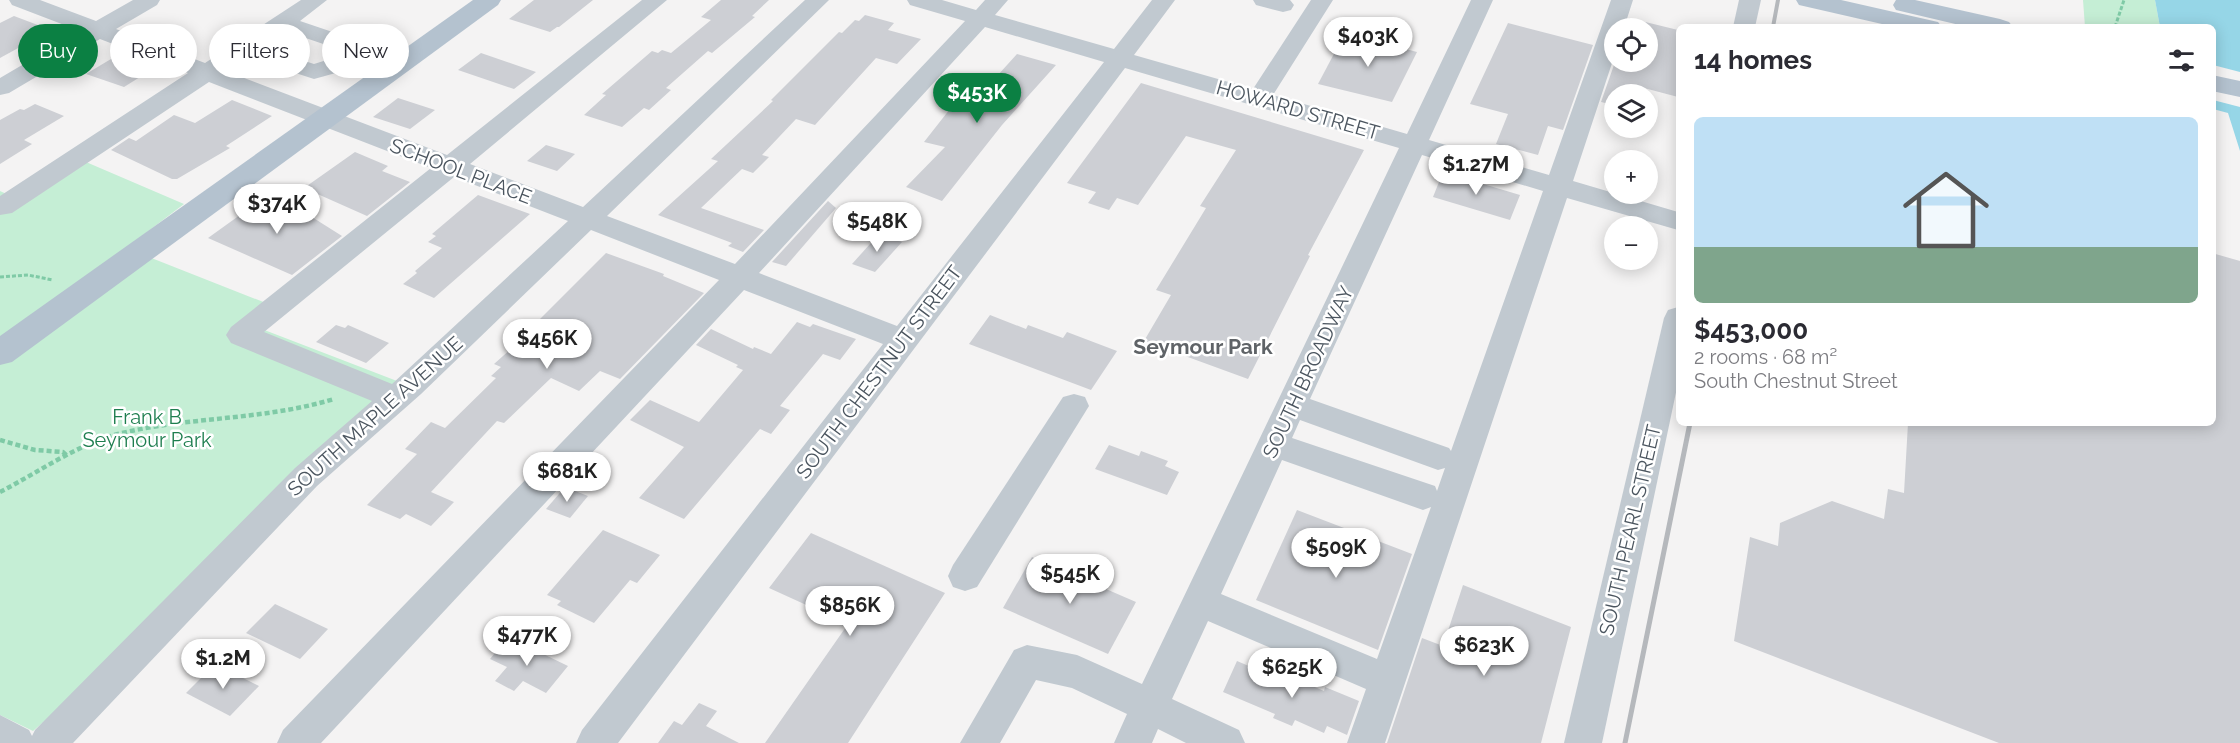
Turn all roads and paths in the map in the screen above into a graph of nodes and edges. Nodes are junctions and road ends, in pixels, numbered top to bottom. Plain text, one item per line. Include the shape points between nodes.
1 (20, 0) edge
2 (149, 0) edge
3 (316, 0) edge
4 (489, 0) edge
5 (656, 0) edge
6 (818, 0) edge
7 (918, 0) edge
8 (1164, 0) edge
9 (1322, 0) edge
10 (1482, 0) edge
11 (1623, 0) edge
12 (1750, 0) edge
13 (1808, 0) edge
14 (1883, 0) edge
15 (2124, 0) edge
16 (1846, 4) edge
17 (989, 9) edge
18 (282, 22) junction
19 (279, 24) edge
20 (1745, 24) edge
21 (1918, 24) edge
22 (1987, 24) edge
23 (2116, 24) edge
24 (99, 30) junction
25 (322, 36) edge
26 (409, 57) edge
27 (1119, 58) junction
28 (209, 70) edge
29 (206, 72) junction
30 (380, 78) edge
31 (2216, 84) edge
32 (0, 88) edge
33 (2240, 89) edge
34 (1259, 99) junction
35 (324, 118) junction
36 (1415, 145) junction
37 (450, 166) junction
38 (1557, 186) junction
39 (3, 207) dead end
40 (588, 219) junction
41 (1676, 219) edge
42 (0, 277) edge
43 (739, 277) junction
44 (53, 280) dead end
45 (1676, 327) edge
46 (903, 340) junction
47 (0, 353) edge
48 (342, 396) dead end
49 (396, 398) junction
50 (1292, 405) junction
51 (1074, 406) dead end
52 (0, 440) edge
53 (1274, 444) junction
54 (67, 456) junction
55 (1438, 457) dead end
56 (0, 492) edge
57 (1423, 496) dead end
58 (965, 576) dead end
59 (1200, 601) junction
60 (1387, 681) junction
61 (1149, 708) junction
62 (0, 733) edge
63 (16, 743) edge
64 (48, 743) edge
65 (296, 743) edge
66 (595, 743) edge
67 (979, 743) edge
68 (1132, 743) edge
69 (1226, 743) edge
70 (1366, 743) edge
71 (1583, 743) edge

1 - 24 street, SCHOOL PLACE
2 - 24 street
3 - 18 street
4 - 26 main road
5 - 37 street
6 - 40 street, SOUTH MAPLE AVENUE
7 - 17 street, HOWARD STREET
8 - 27 street, SOUTH CHESTNUT STREET
9 - 34 street
10 - 36 street, SOUTH BROADWAY
11 - 38 street
12 - 20 street
13 - 16 main road
14 - 22 main road
15 - 23 path
16 - 21 main road
17 - 27 street, HOWARD STREET
17 - 43 street
18 - 19 street
18 - 25 street
24 - 29 street, SCHOOL PLACE
24 - 32 street
27 - 34 street, HOWARD STREET
27 - 46 street, SOUTH CHESTNUT STREET
28 - 29 street
29 - 35 street, SCHOOL PLACE
29 - 39 street
30 - 35 main road
31 - 33 main road
34 - 36 street, HOWARD STREET
35 - 37 street, SCHOOL PLACE
35 - 47 main road
36 - 38 street, HOWARD STREET
36 - 50 street, SOUTH BROADWAY
37 - 40 street, SCHOOL PLACE
37 - 49 street via 241,335
38 - 41 street, HOWARD STREET
38 - 60 street
40 - 43 street, SCHOOL PLACE
40 - 49 street, SOUTH MAPLE AVENUE
42 - 44 path via 28,275
43 - 46 street, SCHOOL PLACE
43 - 65 street
45 - 71 street, SOUTH PEARL STREET
46 - 66 street, SOUTH CHESTNUT STREET
48 - 54 path via 255,418 118,434
49 - 64 street, SOUTH MAPLE AVENUE via 306,477
50 - 53 street, SOUTH BROADWAY
50 - 55 street
51 - 58 street
52 - 54 path via 35,450 60,451
53 - 57 street
53 - 59 street, SOUTH BROADWAY
54 - 56 path
59 - 60 street
59 - 61 street, SOUTH BROADWAY
60 - 70 street
61 - 67 street via 1077,672 1027,662
61 - 68 street, SOUTH BROADWAY
61 - 69 street
62 - 63 street

